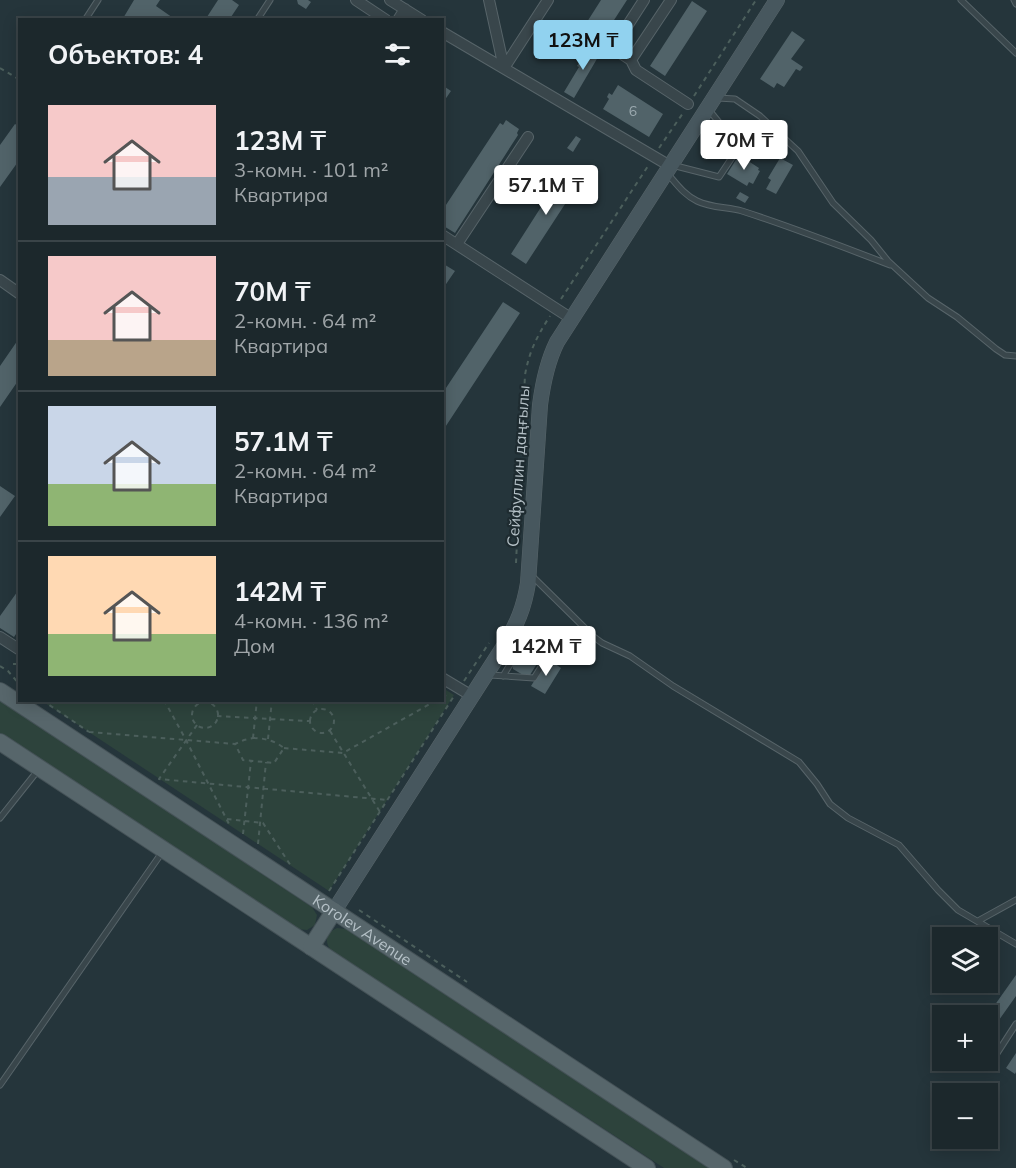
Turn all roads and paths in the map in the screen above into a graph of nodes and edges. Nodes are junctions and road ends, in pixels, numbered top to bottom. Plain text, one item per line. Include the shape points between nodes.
1 (98, 0) edge
2 (260, 0) edge
3 (356, 0) edge
4 (390, 0) edge
5 (489, 0) edge
6 (548, 0) edge
7 (644, 0) edge
8 (671, 0) edge
9 (756, 0) edge
10 (777, 0) edge
11 (961, 0) edge
12 (1014, 0) edge
13 (268, 2) edge
14 (1016, 4) edge
15 (405, 9) junction
16 (86, 18) edge
17 (258, 18) edge
18 (383, 18) edge
19 (399, 18) edge
20 (419, 18) edge
21 (444, 33) edge
22 (1016, 54) edge
23 (631, 60) junction
24 (0, 68) edge
25 (504, 68) junction
26 (18, 79) edge
27 (711, 103) junction
28 (688, 104) junction
29 (528, 137) dead end
30 (654, 157) junction
31 (669, 167) junction
32 (444, 236) edge
33 (457, 244) junction
34 (895, 267) junction
35 (0, 280) edge
36 (18, 293) edge
37 (555, 308) junction
38 (572, 319) junction
39 (1016, 356) edge
40 (516, 562) dead end
41 (528, 572) junction
42 (516, 626) junction
43 (0, 637) edge
44 (525, 640) junction
45 (491, 641) dead end
46 (530, 646) dead end
47 (18, 649) edge
48 (546, 659) dead end
49 (13, 664) dead end
50 (18, 664) edge
51 (0, 666) edge
52 (486, 675) junction
53 (502, 676) junction
54 (444, 680) edge
55 (18, 683) edge
56 (0, 691) edge
57 (460, 692) junction
58 (444, 696) edge
59 (165, 702) edge
60 (257, 702) edge
61 (272, 702) edge
62 (313, 702) edge
63 (432, 702) edge
64 (212, 704) joint
65 (317, 710) junction
66 (217, 716) junction
67 (255, 718) junction
68 (270, 719) junction
69 (309, 721) junction
70 (197, 725) junction
71 (330, 731) junction
72 (89, 732) dead end
73 (253, 738) junction
74 (268, 739) junction
75 (186, 740) junction
76 (0, 742) edge
77 (235, 744) junction
78 (284, 748) junction
79 (343, 753) junction
80 (251, 761) junction
81 (266, 762) junction
82 (40, 768) junction
83 (208, 784) junction
84 (248, 787) junction
85 (263, 789) junction
86 (372, 799) junction
87 (388, 800) junction
88 (380, 812) junction
89 (0, 818) edge
90 (227, 819) junction
91 (244, 821) junction
92 (260, 823) junction
93 (230, 826) dead end
94 (243, 834) dead end
95 (258, 844) dead end
96 (164, 850) junction
97 (291, 866) dead end
98 (329, 891) dead end
99 (1016, 900) edge
100 (334, 911) junction
101 (978, 921) junction
102 (1016, 944) edge
103 (311, 947) junction
104 (1016, 1024) edge
105 (998, 1052) edge
106 (0, 1085) edge
107 (647, 1168) edge
108 (724, 1168) edge

1 - 16 lane
2 - 13 lane
3 - 18 street
4 - 15 street
5 - 25 street
6 - 25 street
7 - 23 street via 613,48
8 - 23 street
9 - 28 path
10 - 27 street, Сейфуллин даңғылы
11 - 22 lane
12 - 14 lane
13 - 17 lane
15 - 19 street
15 - 20 street
21 - 25 street
23 - 28 street via 636,70
24 - 26 path
25 - 30 street
27 - 31 street, Сейфуллин даңғылы
27 - 31 lane via 739,147 726,167 719,177
27 - 34 lane via 735,99 760,116 798,151 833,203
28 - 30 path
29 - 33 street
30 - 31 street
30 - 37 path
31 - 34 lane via 684,192 698,201 739,210
31 - 38 street, Сейфуллин даңғылы
32 - 33 street
33 - 37 street
34 - 39 lane via 928,298 996,349
35 - 36 street
37 - 38 street
37 - 40 path via 531,351 525,375
38 - 41 street, Сейфуллин даңғылы via 556,342 543,378
41 - 42 street, Сейфуллин даңғылы via 525,600
41 - 101 lane via 602,643 799,762 830,804 899,845 958,910
42 - 44 lane
42 - 52 street, Сейфуллин даңғылы
43 - 47 street
44 - 46 lane
44 - 53 lane
45 - 57 path
48 - 53 lane via 534,678
49 - 50 path
51 - 55 path
52 - 53 lane
52 - 57 street, Сейфуллин даңғылы
54 - 57 street
56 - 100 main road, Korolev Avenue
57 - 58 path
57 - 87 path
57 - 100 street, Сейфуллин даңғылы
59 - 75 path
60 - 67 path
61 - 68 path
62 - 65 path
63 - 79 path
64 - 66 path
64 - 70 path via 201,703 194,709
65 - 69 path
65 - 71 path via 327,710 332,715 334,724
66 - 67 path
66 - 70 path via 210,726
67 - 68 path
67 - 73 path
68 - 69 path
68 - 74 path
69 - 71 path via 317,733
70 - 75 path
71 - 79 path
72 - 75 path
73 - 74 path
73 - 77 path
74 - 78 path
75 - 77 path
75 - 83 path
75 - 83 path via 159,779
76 - 82 main road
77 - 80 path via 243,760
78 - 79 path
78 - 81 path via 274,763
79 - 86 path
80 - 81 path
80 - 84 path
81 - 85 path
82 - 89 lane
82 - 96 main road
83 - 84 path
83 - 90 path
84 - 85 path
84 - 91 path
85 - 86 path
85 - 92 path
86 - 87 path
86 - 88 path
87 - 88 path
88 - 98 path
90 - 91 path
90 - 93 path
91 - 92 path
91 - 94 path
92 - 95 path
92 - 97 path
96 - 103 main road
96 - 106 lane
99 - 101 lane
100 - 103 main road
100 - 108 main road, Korolev Avenue
101 - 102 lane
103 - 107 main road
104 - 105 lane

